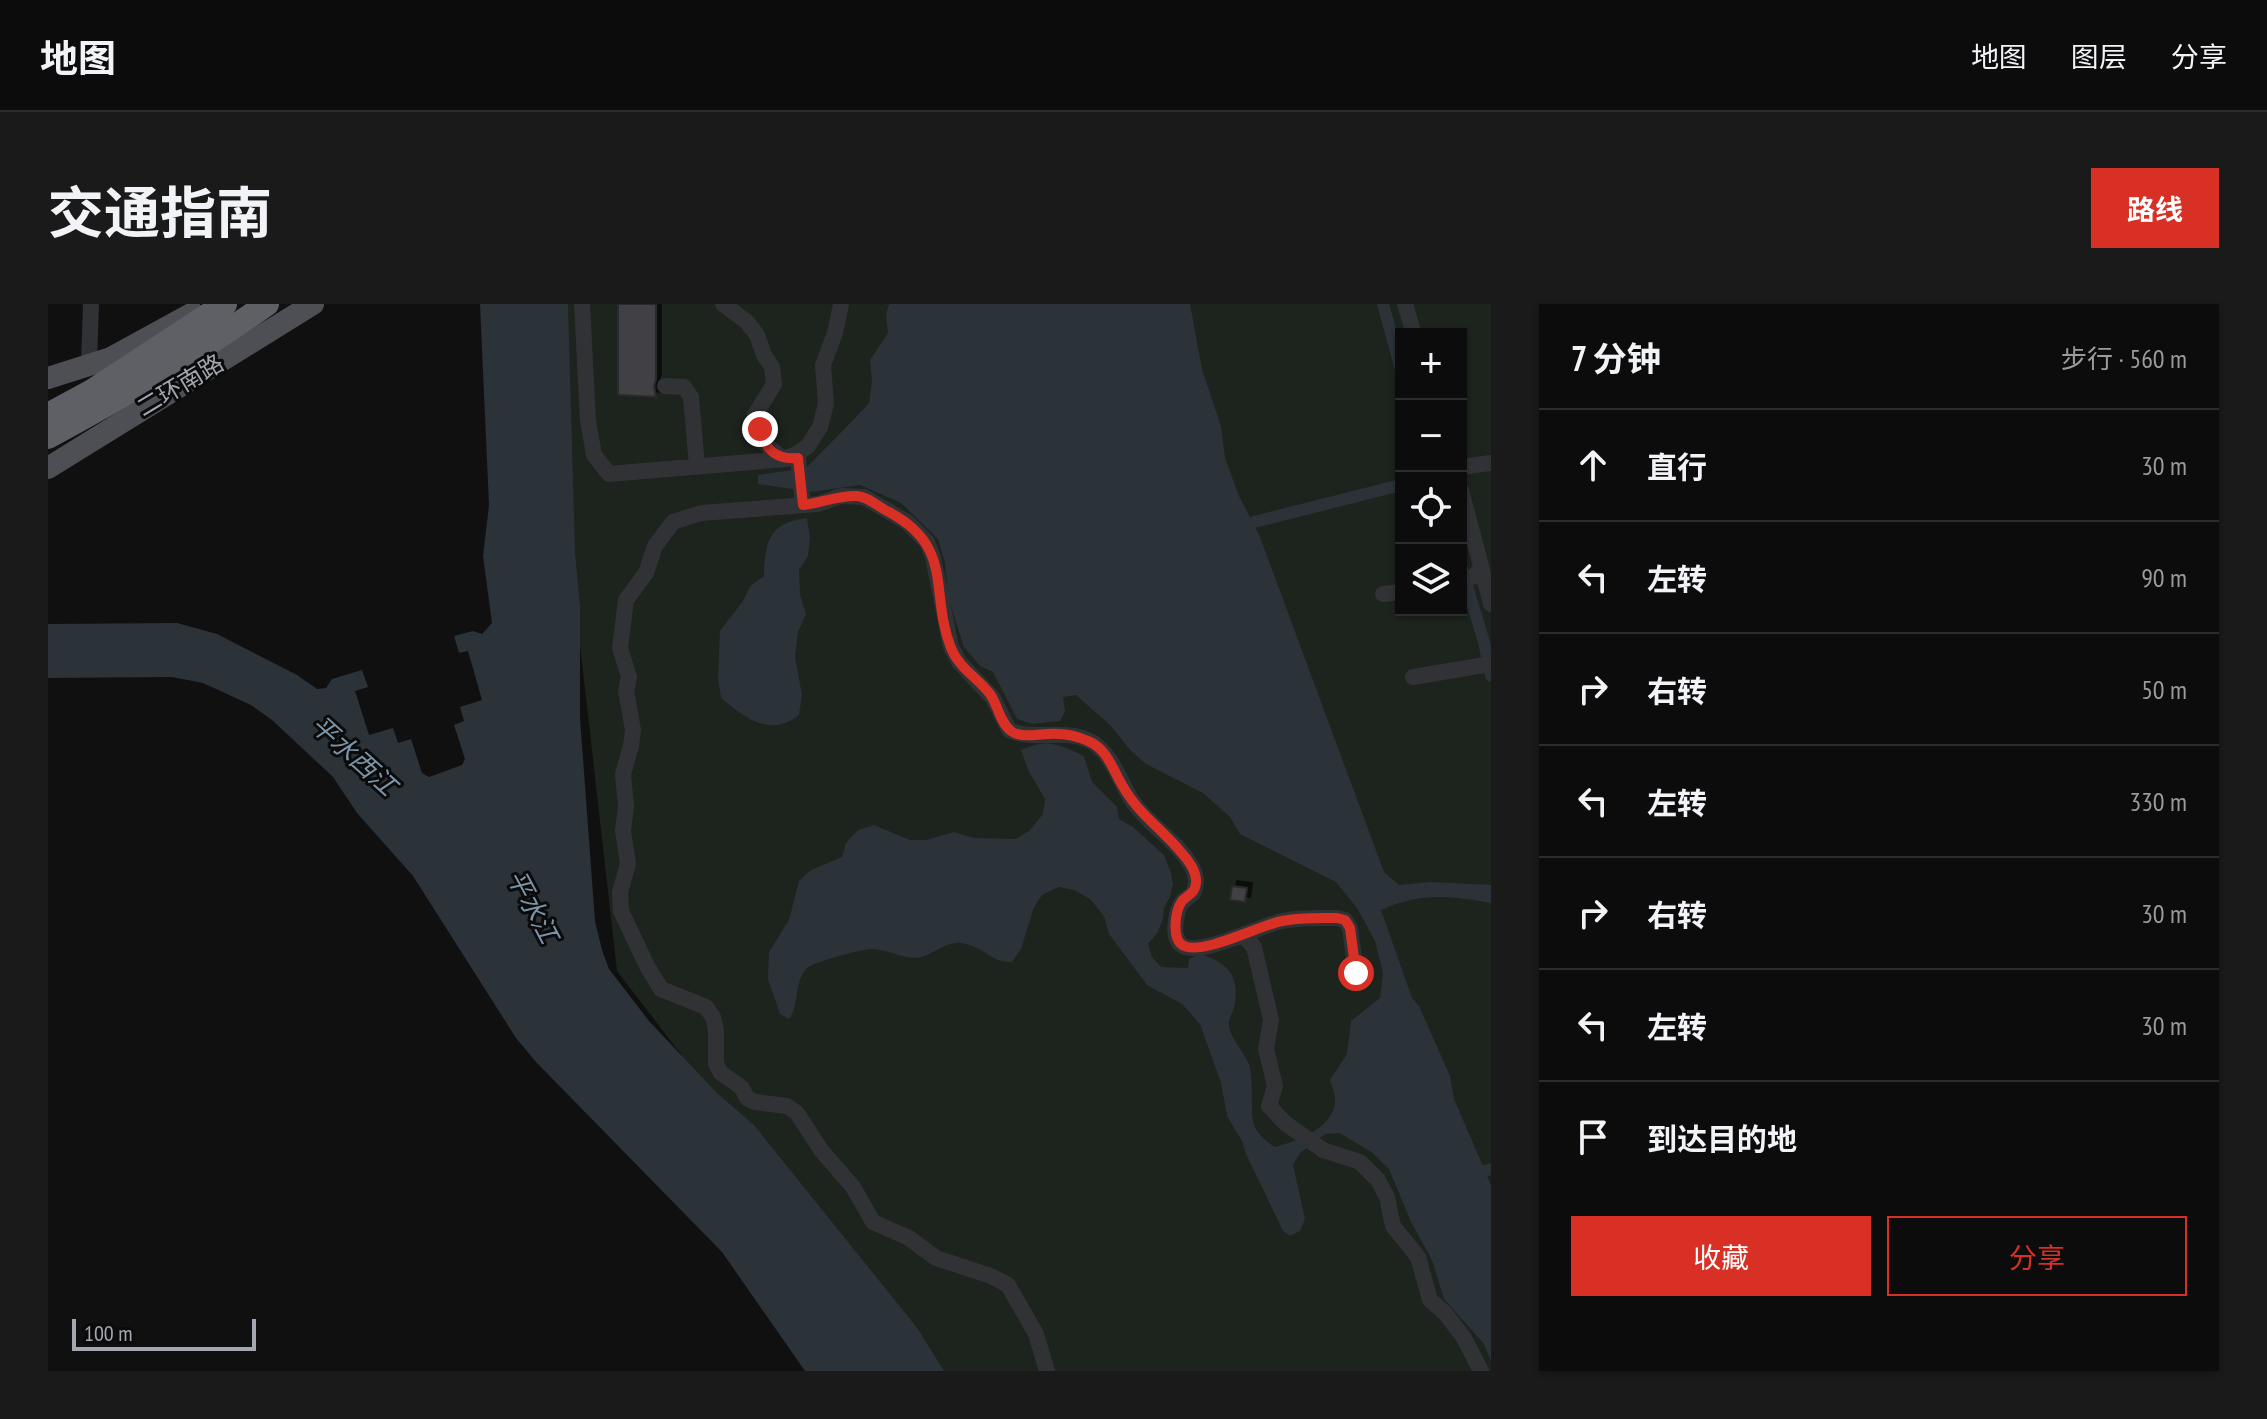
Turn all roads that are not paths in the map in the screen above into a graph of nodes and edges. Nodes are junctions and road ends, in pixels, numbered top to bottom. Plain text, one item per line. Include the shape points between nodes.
1 (91, 304) edge
2 (207, 304) edge
3 (225, 304) edge
4 (267, 304) edge
5 (313, 304) edge
6 (582, 304) edge
7 (723, 304) edge
8 (841, 304) edge
9 (1405, 304) edge
10 (1412, 328) edge
11 (89, 363) junction
12 (48, 378) edge
13 (665, 386) dead end
14 (138, 389) junction
15 (92, 391) junction
16 (48, 405) edge
17 (48, 415) edge
18 (48, 437) edge
19 (48, 453) edge
20 (783, 459) junction
21 (1491, 463) edge
22 (697, 466) junction
23 (1467, 466) edge
24 (48, 468) edge
25 (803, 505) junction
26 (1467, 537) edge
27 (1472, 576) edge
28 (1395, 593) edge
29 (1383, 594) dead end
30 (1491, 604) edge
31 (1484, 666) edge
32 (1413, 677) dead end
33 (1244, 936) junction
34 (1356, 973) dead end
35 (1047, 1371) edge
36 (1481, 1371) edge

1 - 11 street
2 - 11 main road via 111,358
3 - 15 highway, 二环南路
4 - 14 highway, 二环南路
5 - 24 main road, 二环南路
6 - 22 street via 594,455 609,474
7 - 20 street via 747,322 772,367 774,384 755,415 763,442
8 - 20 street via 823,365 826,404 820,427 808,446
9 - 10 street
11 - 12 main road
13 - 22 street via 684,387 691,397
14 - 18 highway
14 - 19 main road, 二环南路
15 - 16 main road, 二环南路
15 - 17 highway
20 - 22 street
20 - 25 street via 798,458
21 - 23 street
25 - 33 street via 864,497 918,532 933,557 951,647 993,698 1009,730 1092,742 1104,752 1134,804 1193,867 1193,893 1178,912 1178,942 1195,947
25 - 35 street via 701,513 673,522 626,600 620,648 629,677 626,691 633,730 623,774 628,864 621,911 661,989 706,1007 713,1017 721,1073 747,1098 797,1113 873,1222 936,1258 1008,1285 1036,1334
26 - 27 street
27 - 30 street
28 - 29 street
31 - 32 street
33 - 34 street via 1283,921 1345,920
33 - 36 street via 1254,947 1271,1020 1266,1049 1275,1086 1269,1106 1323,1150 1360,1162 1378,1180 1393,1226 1418,1257 1430,1300 1464,1338

